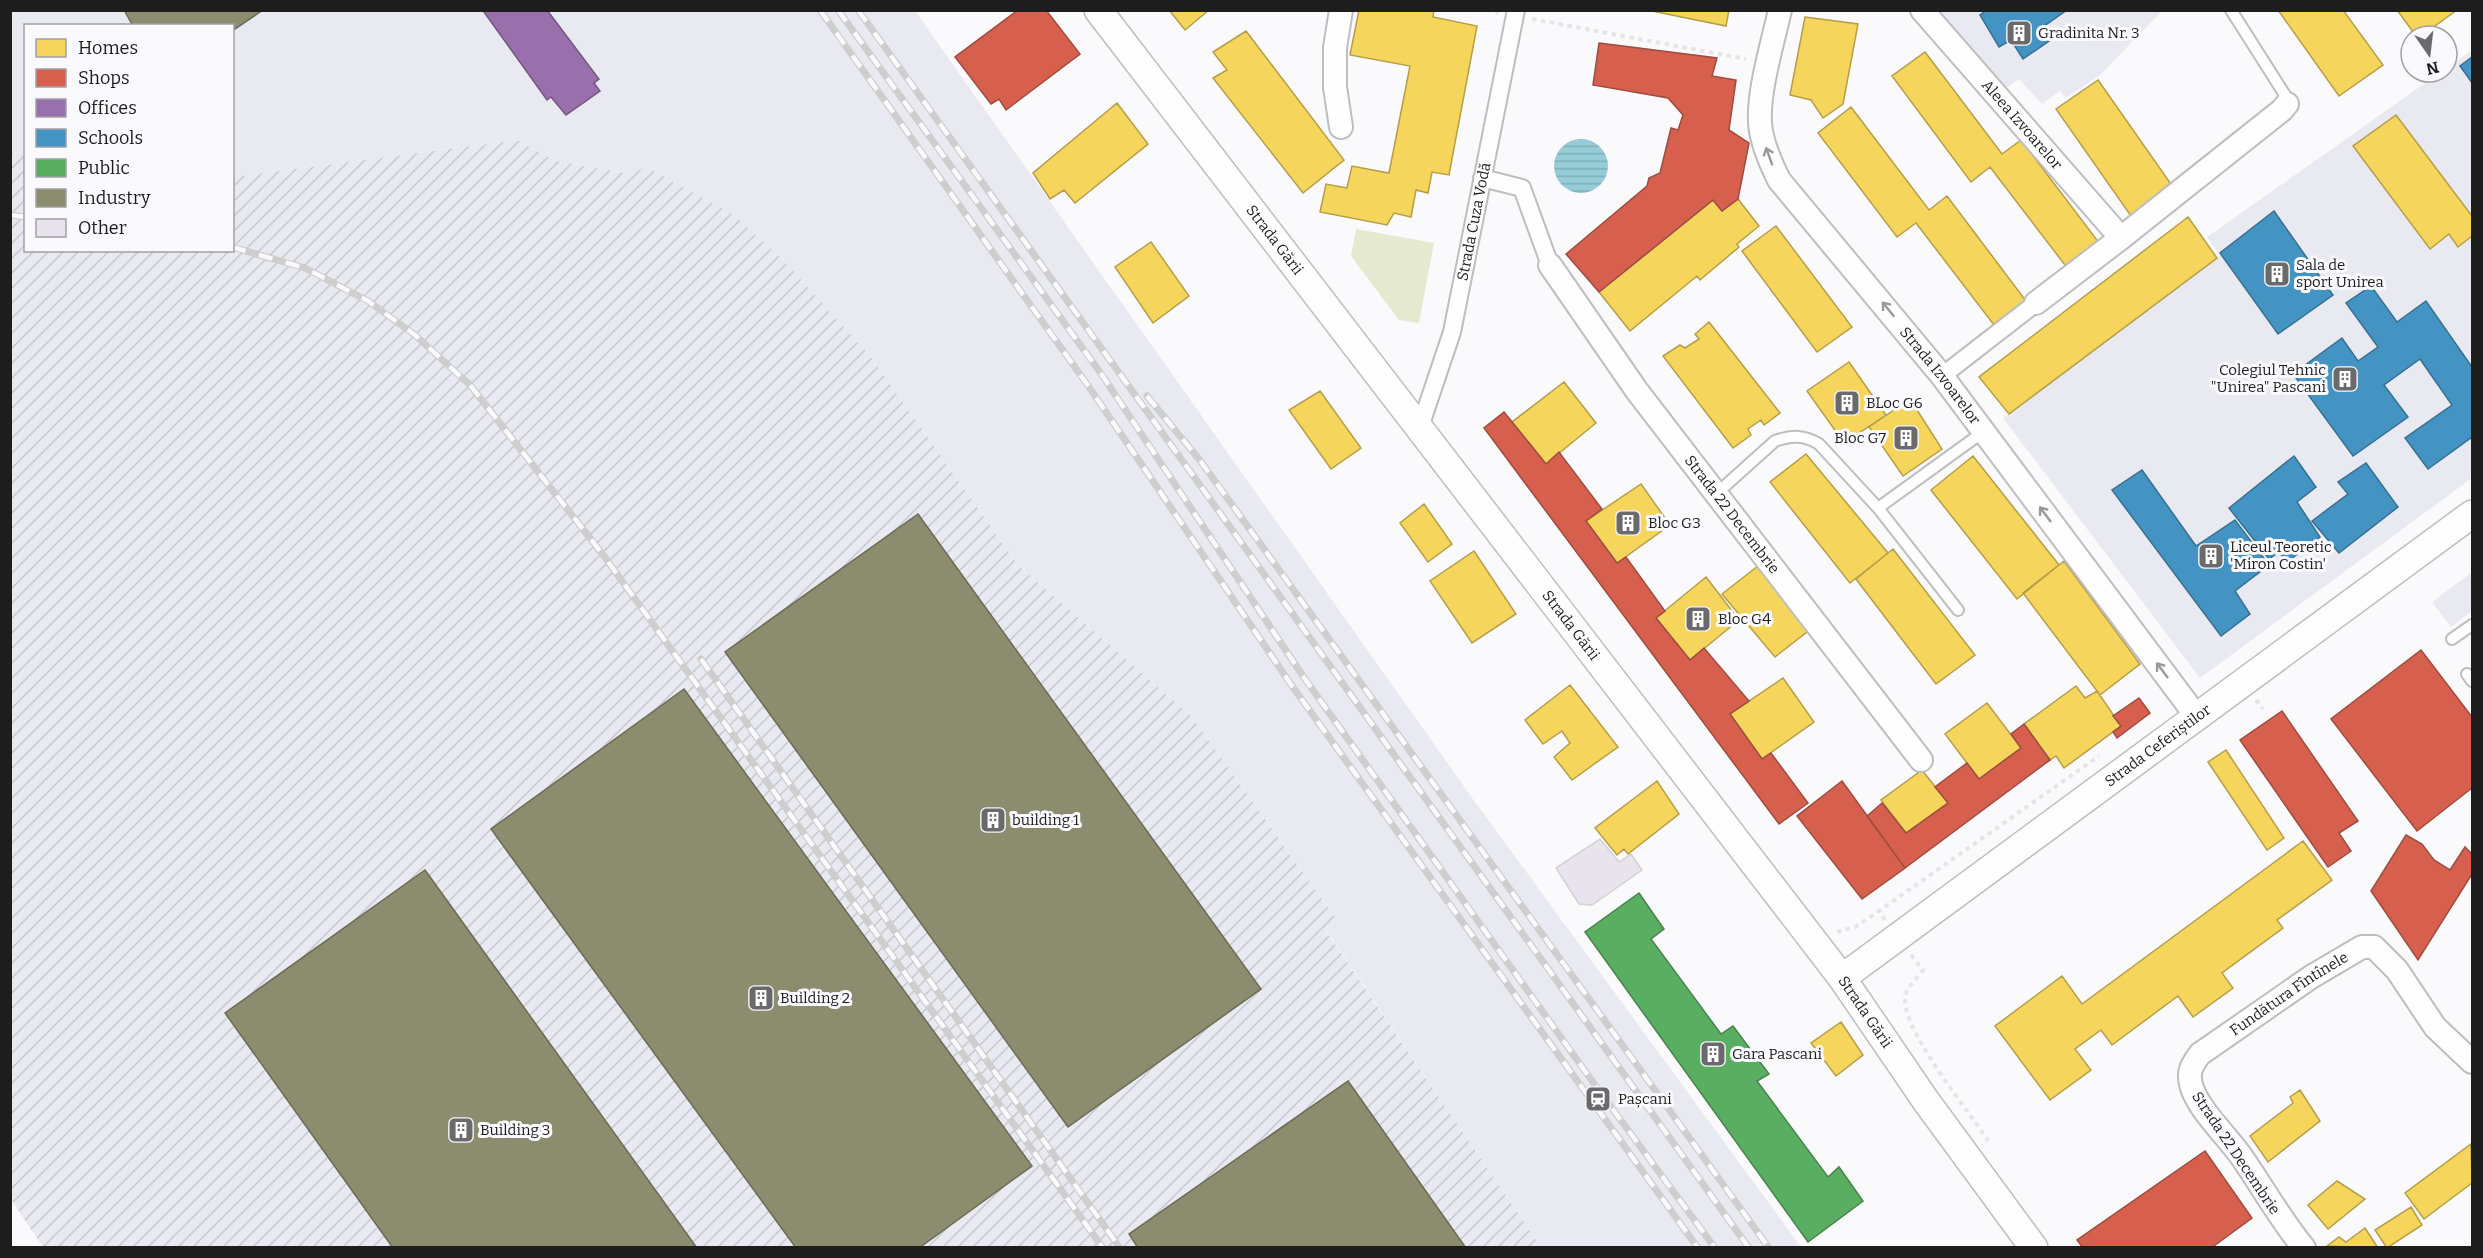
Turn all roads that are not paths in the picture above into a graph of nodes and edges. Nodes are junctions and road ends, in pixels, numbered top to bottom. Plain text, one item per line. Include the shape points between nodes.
1 (1098, 10) edge
2 (1341, 10) edge
3 (1780, 10) edge
4 (1922, 10) edge
5 (2231, 10) edge
6 (1515, 13) edge
7 (2287, 104) joint
8 (1341, 127) dead end
9 (1482, 178) junction
10 (2121, 238) junction
11 (1550, 265) joint
12 (2036, 303) joint
13 (1942, 376) junction
14 (1419, 430) junction
15 (1983, 432) junction
16 (1717, 493) junction
17 (1878, 508) junction
18 (2472, 514) edge
19 (1958, 610) dead end
20 (2472, 625) edge
21 (2452, 639) dead end
22 (2197, 717) junction
23 (1921, 760) dead end
24 (1842, 978) junction
25 (2200, 1054) joint
26 (2472, 1062) edge
27 (2034, 1248) edge
28 (2304, 1248) edge

1 - 14 street, Strada Gării
2 - 8 street via 1335,48 1335,87
13 -> 3 street, Strada Izvoarelor via 1779,180 1767,153 1761,129 1763,96
4 - 10 street, Aleea Izvoarelor
5 - 7 lane
6 - 9 street, Strada Cuza Vodă
7 - 10 street
9 - 11 street via 1522,188
9 - 14 street, Strada Cuza Vodă via 1452,332
10 - 12 street
11 - 16 street, Strada 22 Decembrie via 1637,391
12 - 13 street
13 - 15 street, Strada Izvoarelor
14 - 24 street, Strada Gării
15 - 17 lane
22 -> 15 street, Strada Izvoarelor
16 - 17 lane via 1775,441 1808,437
16 - 23 street, Strada 22 Decembrie
17 - 19 lane
18 - 22 street, Strada Ceferiștilor
20 - 21 lane
22 - 24 street, Strada Ceferiștilor
24 - 27 street, Strada Gării
25 - 26 street, Fundătura Fîntînele via 2311,977 2362,947 2374,947 2397,970 2435,1028
25 - 28 street, Strada 22 Decembrie via 2189,1069 2194,1094

